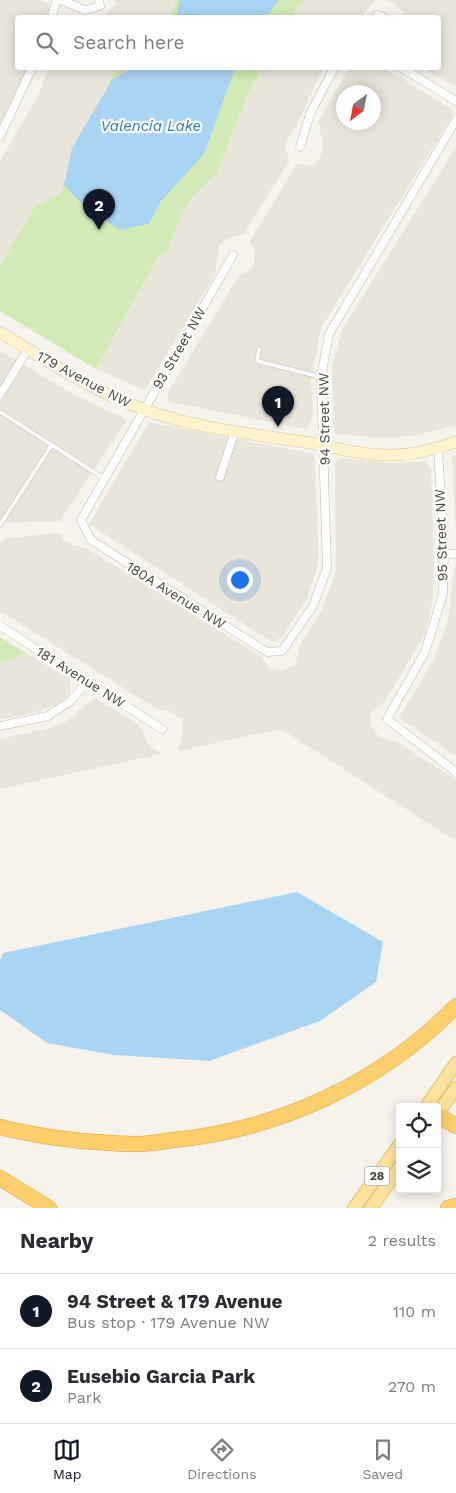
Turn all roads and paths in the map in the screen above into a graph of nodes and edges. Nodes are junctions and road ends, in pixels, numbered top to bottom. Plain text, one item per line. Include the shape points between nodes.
1 (57, 0) edge
2 (61, 0) edge
3 (99, 0) edge
4 (52, 15) edge
5 (31, 70) edge
6 (333, 70) edge
7 (405, 70) edge
8 (456, 101) edge
9 (456, 120) edge
10 (0, 136) edge
11 (300, 147) dead end
12 (233, 255) dead end
13 (0, 332) edge
14 (28, 350) junction
15 (259, 350) dead end
16 (320, 377) junction
17 (0, 395) edge
18 (144, 410) junction
19 (0, 412) edge
20 (235, 431) junction
21 (456, 442) edge
22 (324, 445) junction
23 (51, 446) junction
24 (438, 448) junction
25 (220, 477) dead end
26 (105, 479) junction
27 (81, 520) joint
28 (0, 525) edge
29 (444, 553) junction
30 (456, 554) edge
31 (0, 626) edge
32 (282, 651) joint
33 (88, 682) junction
34 (0, 726) edge
35 (162, 729) dead end
36 (456, 772) edge
37 (456, 1006) edge
38 (456, 1063) edge
39 (456, 1088) edge
40 (429, 1103) edge
41 (441, 1109) edge
42 (441, 1117) edge
43 (456, 1126) edge
44 (0, 1127) edge
45 (397, 1148) edge
46 (396, 1173) edge
47 (0, 1178) edge
48 (456, 1206) edge
49 (49, 1208) edge
50 (354, 1208) edge
51 (371, 1208) edge
52 (448, 1208) edge

1 - 4 street
2 - 3 street via 85,10 100,6
5 - 10 street
6 - 11 street via 310,114
7 - 8 street
9 - 16 street, 94 Street NW via 329,334
12 - 18 street, 93 Street NW
13 - 14 street, 179 Avenue NW
14 - 17 street
14 - 18 street, 179 Avenue NW via 102,392
15 - 16 lane via 257,361
16 - 22 street, 94 Street NW
18 - 20 street, 179 Avenue NW
18 - 26 street, 93 Street NW
19 - 23 lane
20 - 22 street, 179 Avenue NW
20 - 25 street
21 - 24 street
22 - 24 street, 179 Avenue NW via 393,455
22 - 32 street, 94 Street NW via 327,568 313,606
23 - 26 lane
23 - 28 lane
24 - 29 street, 95 Street NW
26 - 27 street, 93 Street NW
27 - 32 street, 180A Avenue NW via 91,540 121,561 267,652
29 - 30 street
29 - 36 street, 95 Street NW via 443,594 425,652 387,719
31 - 33 street, 181 Avenue NW
33 - 34 street via 69,702 48,716
33 - 35 street, 181 Avenue NW
37 - 44 highway via 377,1070 297,1112 260,1124 204,1138 137,1144 26,1134
38 - 40 main road
39 - 41 main road
42 - 43 highway
45 - 50 main road, 28
46 - 51 main road, 28
47 - 49 highway
48 - 52 highway

